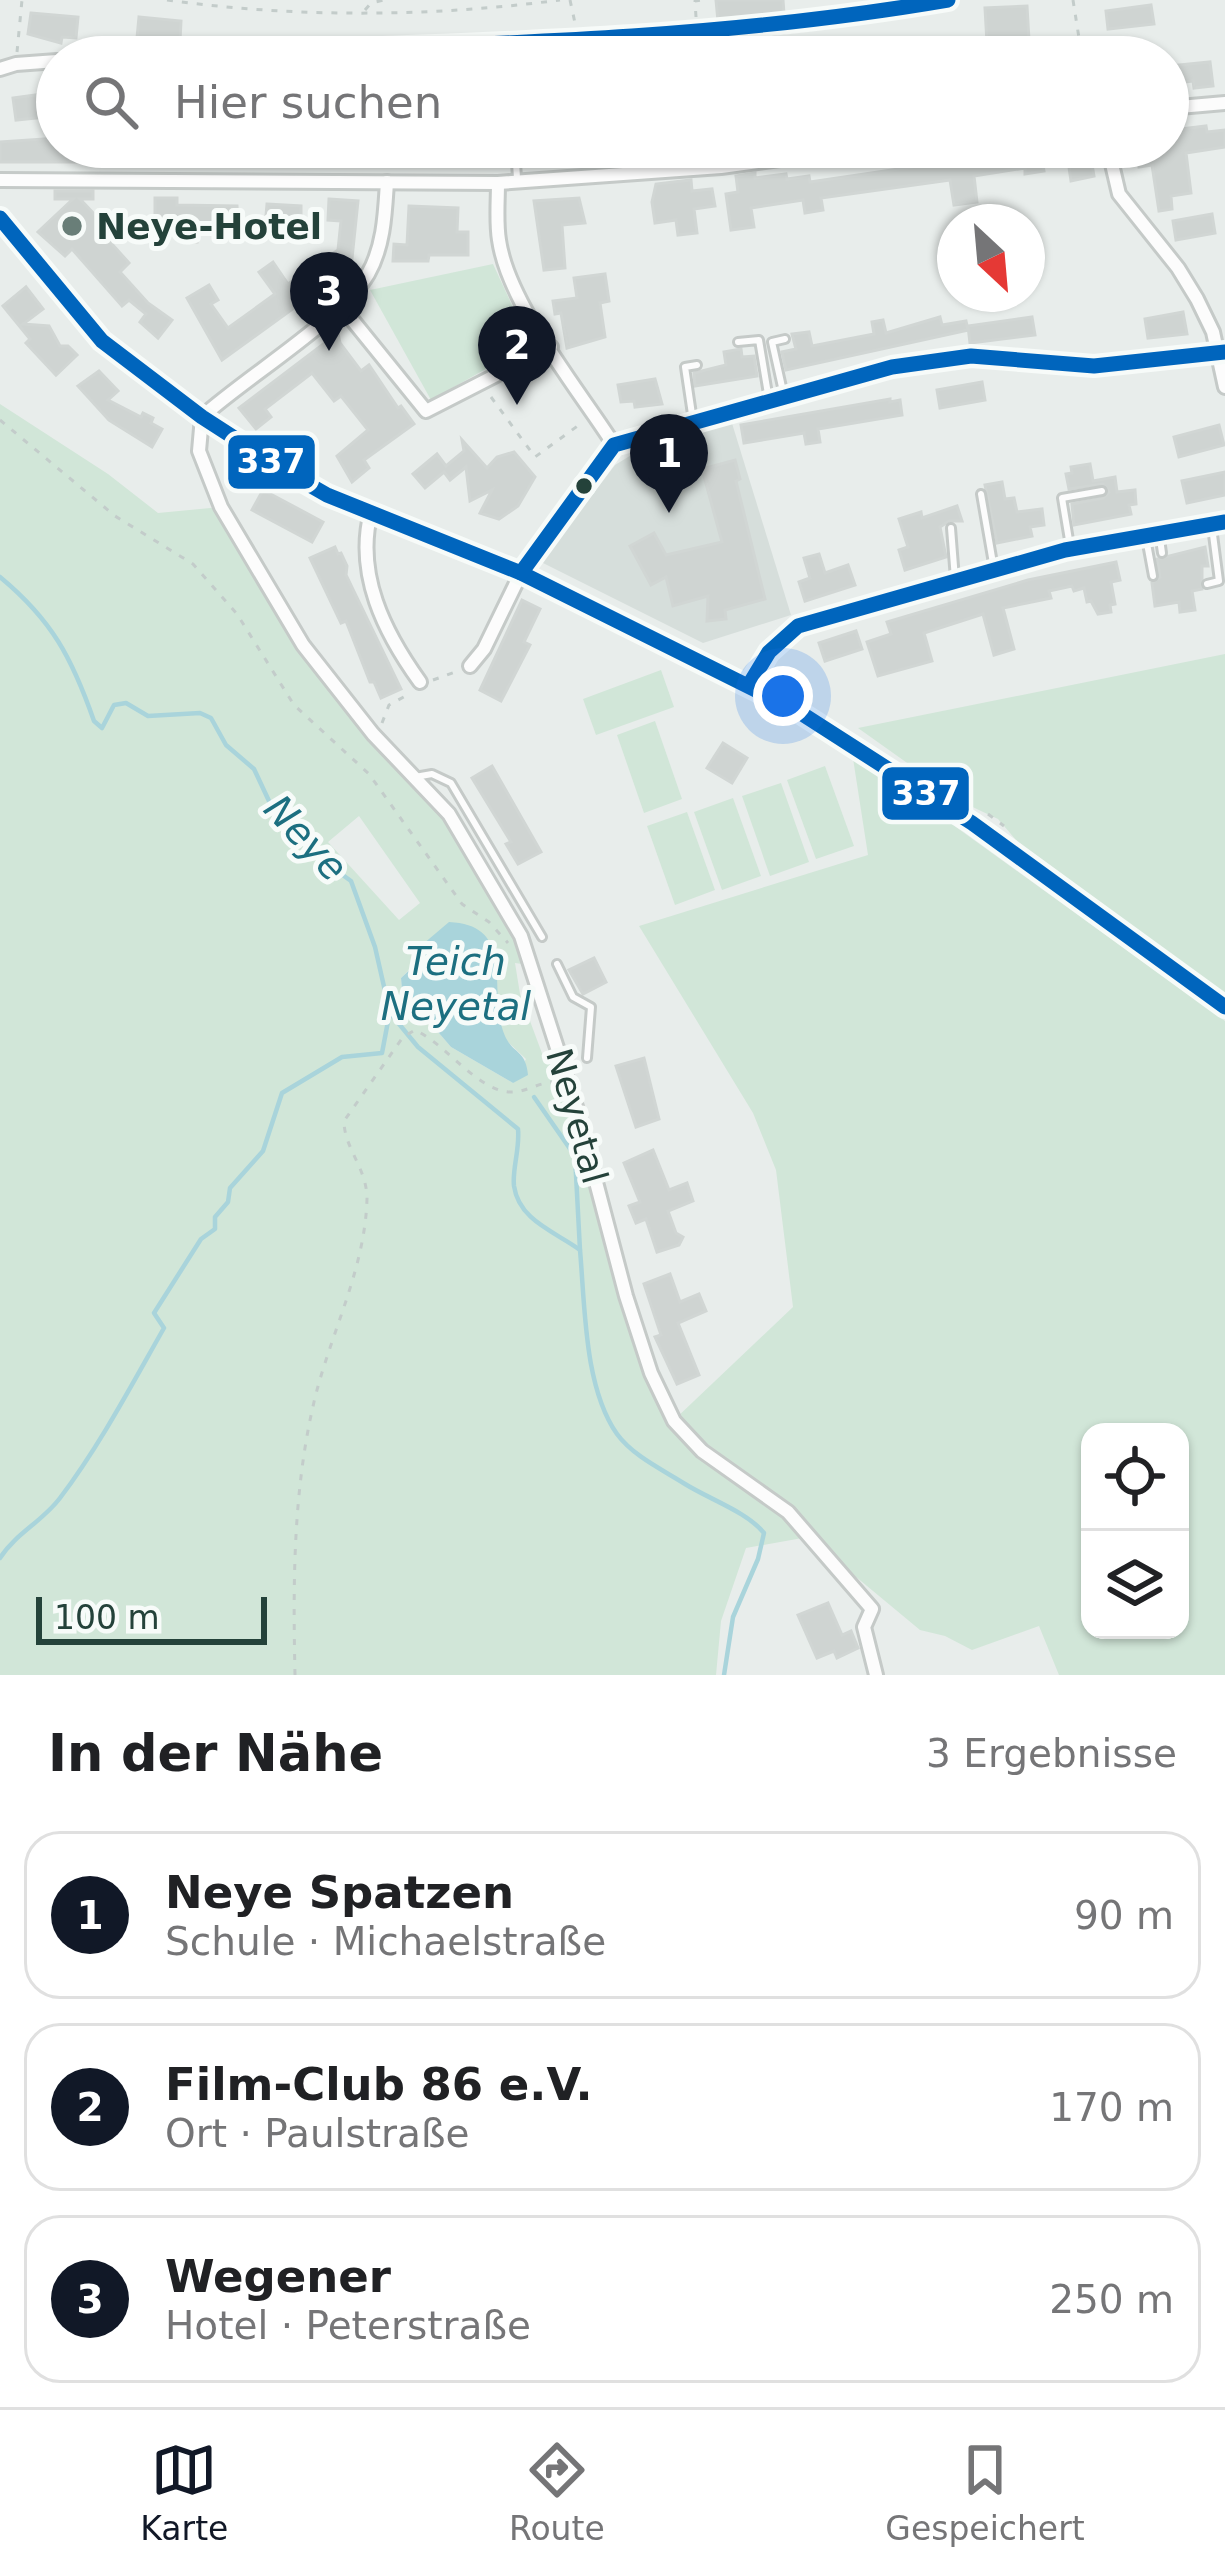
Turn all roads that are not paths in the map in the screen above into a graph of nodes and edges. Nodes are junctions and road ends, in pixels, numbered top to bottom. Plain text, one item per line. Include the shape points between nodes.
1 (948, 0) edge
2 (891, 6) edge
3 (676, 36) edge
4 (36, 63) edge
5 (0, 69) edge
6 (1225, 103) edge
7 (1189, 106) edge
8 (517, 168) edge
9 (707, 168) edge
10 (1113, 168) edge
11 (0, 180) edge
12 (387, 182) junction
13 (518, 182) junction
14 (498, 183) junction
15 (0, 218) edge
16 (341, 307) junction
17 (785, 339) dead end
18 (738, 342) dead end
19 (551, 347) junction
20 (1220, 353) edge
21 (697, 365) dead end
22 (1225, 387) edge
23 (776, 398) junction
24 (202, 417) junction
25 (693, 421) junction
26 (614, 445) junction
27 (1102, 491) dead end
28 (981, 494) dead end
29 (371, 512) junction
30 (1218, 523) edge
31 (951, 528) dead end
32 (1152, 533) junction
33 (1070, 549) junction
34 (1162, 553) dead end
35 (994, 569) junction
36 (521, 573) junction
37 (1153, 576) dead end
38 (956, 579) junction
39 (1207, 584) dead end
40 (470, 666) road end
41 (420, 682) dead end
42 (749, 685) junction
43 (415, 777) junction
44 (542, 937) dead end
45 (557, 964) dead end
46 (1225, 1007) edge
47 (587, 1058) dead end
48 (876, 1675) edge

1 - 2 street
2 - 3 street
4 - 5 street
6 - 7 street
8 - 13 lane
9 - 13 street
10 - 20 street via 1120,194 1197,299
11 - 12 street
12 - 14 street
12 - 16 street via 376,253
13 - 14 street
14 - 19 street via 499,241 510,276
15 - 24 street via 102,341
16 - 19 street via 426,411
16 - 24 street
17 - 23 lane via 772,342
18 - 23 lane via 759,340
19 - 26 street
20 - 22 street
20 - 23 street via 1094,366 971,356
21 - 25 lane via 685,367
23 - 25 street
24 - 29 street via 327,495
24 - 43 street, Neyetal via 200,451 221,507 303,645
25 - 26 street
26 - 36 street
27 - 33 lane via 1062,498
28 - 35 lane
29 - 36 street
29 - 41 street via 368,580
30 - 32 street
30 - 39 lane via 1219,581
31 - 38 lane
32 - 33 street
32 - 34 lane
32 - 37 lane
33 - 35 street
35 - 38 street
36 - 40 street
36 - 42 street
38 - 42 street via 798,626 773,645
42 - 46 street via 884,763
43 - 44 lane via 451,783
43 - 48 street, Neyetal via 449,814 521,936 626,1296 674,1420 788,1512 872,1609 864,1628
45 - 47 lane via 572,997 591,1007

